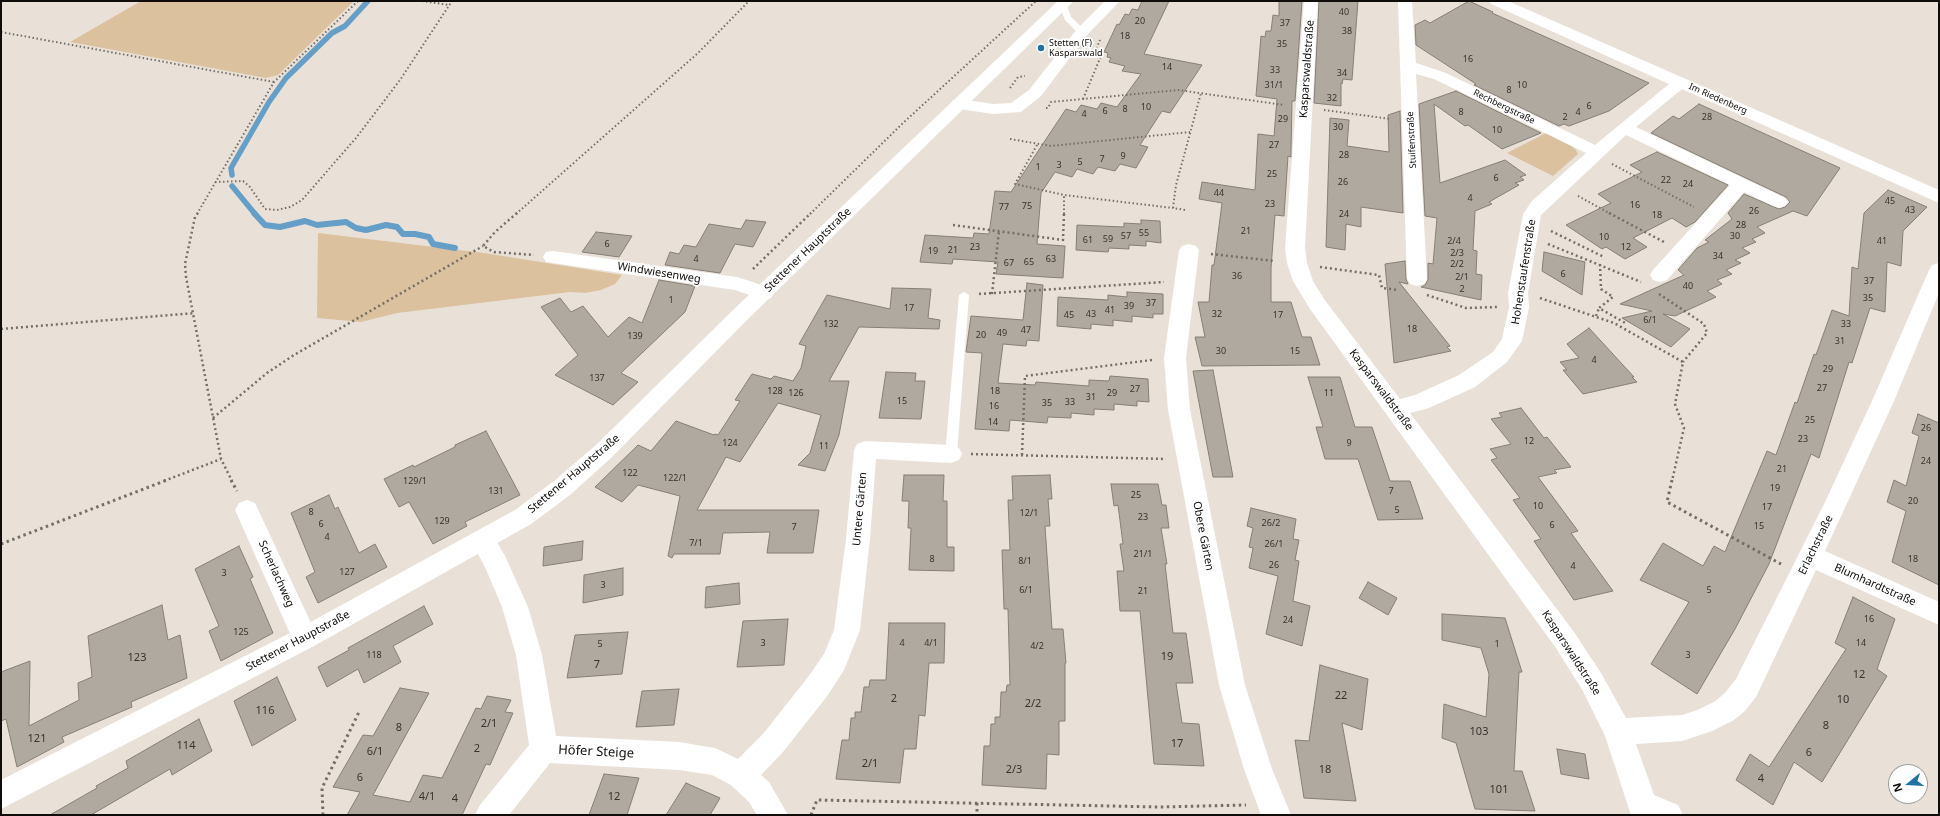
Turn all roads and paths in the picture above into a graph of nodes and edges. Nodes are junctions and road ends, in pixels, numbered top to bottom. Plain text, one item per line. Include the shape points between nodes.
1 (358, 1) edge
2 (422, 1) edge
3 (452, 1) edge
4 (749, 1) edge
5 (1036, 1) edge
6 (1113, 1) edge
7 (1311, 1) edge
8 (1405, 1) edge
9 (1496, 1) edge
10 (1065, 3) edge
11 (449, 5) junction
12 (1, 32) edge
13 (1082, 32) junction
14 (1102, 36) dead end
15 (1409, 66) junction
16 (1014, 74) dead end
17 (1032, 75) dead end
18 (1018, 77) junction
19 (274, 82) junction
20 (1681, 82) junction
21 (1035, 93) junction
22 (1201, 93) junction
23 (1083, 99) junction
24 (959, 104) junction
25 (1286, 105) dead end
26 (993, 109) junction
27 (1323, 110) dead end
28 (1411, 121) junction
29 (1624, 128) junction
30 (1190, 132) junction
31 (1010, 139) dead end
32 (1037, 145) junction
33 (1596, 154) junction
34 (214, 182) junction
35 (1741, 184) junction
36 (1560, 187) junction
37 (1064, 195) junction
38 (1939, 197) edge
39 (1779, 202) dead end
40 (1173, 208) junction
41 (1185, 210) dead end
42 (1712, 217) junction
43 (953, 225) dead end
44 (1529, 228) junction
45 (999, 231) junction
46 (483, 246) junction
47 (1682, 251) junction
48 (1199, 252) joint
49 (553, 257) joint
50 (1604, 257) dead end
51 (1297, 263) junction
52 (1600, 264) junction
53 (1939, 270) edge
54 (1417, 279) dead end
55 (1184, 281) junction
56 (736, 284) junction
57 (1654, 284) junction
58 (764, 293) junction
59 (1518, 293) junction
60 (992, 294) junction
61 (964, 295) joint
62 (1598, 308) junction
63 (195, 313) junction
64 (1596, 316) junction
65 (1627, 324) dead end
66 (1, 329) edge
67 (1175, 358) junction
68 (1683, 362) junction
69 (1395, 409) junction
70 (213, 418) junction
71 (951, 454) junction
72 (1022, 455) junction
73 (221, 459) junction
74 (1188, 459) junction
75 (247, 510) joint
76 (483, 541) junction
77 (1, 544) edge
78 (1806, 566) junction
79 (1939, 614) edge
80 (305, 638) junction
81 (360, 710) dead end
82 (1618, 732) junction
83 (544, 749) junction
84 (741, 775) junction
85 (1, 795) edge
86 (977, 803) junction
87 (1236, 805) dead end
88 (1653, 812) edge
89 (323, 815) edge
90 (490, 815) edge
91 (773, 815) edge
92 (811, 815) edge
93 (977, 815) edge
94 (1276, 815) edge

1 - 19 path
2 - 11 path
3 - 11 path
4 - 46 path via 698,52 495,232
5 - 56 path via 902,124 780,245
6 - 13 street
7 - 51 street, Kasparswaldstraße via 1295,248
8 - 15 street, Stuifenstraße
9 - 20 street, Im Riedenberg
10 - 13 lane via 1064,11 1068,18
10 - 24 street, Stettener Hauptstraße
11 - 34 path via 400,80 356,138 302,200 290,207 266,209 243,181
12 - 19 path
13 - 21 street
14 - 23 path via 1094,54 1101,56
15 - 28 street, Stuifenstraße
15 - 33 street, Rechbergstraße via 1440,76
16 - 18 path
17 - 18 path
18 - 26 path
19 - 34 path
20 - 29 street, Hohenstaufenstraße
20 - 38 street, Im Riedenberg
21 - 23 path via 1047,96 1043,107 1048,108 1051,102
21 - 26 street via 1015,108
22 - 23 path via 1178,90
22 - 25 path
22 - 30 path
24 - 26 street
24 - 58 street, Stettener Hauptstraße
27 - 28 path
28 - 54 street, Stuifenstraße
29 - 33 street, Hohenstaufenstraße
29 - 35 street
30 - 32 path via 1106,142
30 - 40 path via 1176,185
31 - 32 path
32 - 37 path via 1015,184
33 - 36 street, Hohenstaufenstraße
33 - 42 path
34 - 63 path via 195,217 185,264
35 - 39 street
35 - 42 street
36 - 44 street, Hohenstaufenstraße via 1532,214
36 - 47 path
37 - 40 path
37 - 45 path via 1063,240
40 - 41 path
42 - 47 street
43 - 45 path
44 - 50 path
44 - 52 path
44 - 59 street, Hohenstaufenstraße
45 - 60 path
46 - 49 path via 494,252
46 - 70 path via 294,355 267,373
47 - 57 street
48 - 51 path
48 - 55 street, Obere Gärten
49 - 56 street, Windwiesenweg
51 - 69 street, Kasparswaldstraße via 1303,282 1317,304
52 - 57 path
52 - 62 path via 1601,289 1613,296
53 - 78 street, Erlachstraße via 1883,401
55 - 60 path
55 - 67 street, Obere Gärten
56 - 58 street, Windwiesenweg
57 - 68 path via 1704,324 1707,333
58 - 76 street, Stettener Hauptstraße via 604,452 523,517
59 - 64 path via 1560,303
59 - 69 street, Hohenstaufenstraße via 1519,307 1512,341 1500,357 1467,381 1421,402
60 - 61 path
61 - 71 lane
62 - 64 path
62 - 65 path
63 - 66 path
63 - 70 path
64 - 68 path via 1614,323
67 - 72 path via 1025,376
67 - 74 street, Obere Gärten via 1179,410
68 - 78 path via 1675,404 1684,428 1667,502
69 - 82 street, Kasparswaldstraße via 1565,640 1592,682
70 - 73 path
71 - 72 path
71 - 84 street, Untere Gärten via 865,450 852,593 845,636 835,661 818,686 773,743
72 - 74 path
73 - 75 path
73 - 77 path
74 - 94 street, Obere Gärten via 1232,685 1258,769
75 - 80 street, Scherlachweg
76 - 80 street, Stettener Hauptstraße
76 - 83 street, Höfer Steige via 496,563 515,608 529,654
78 - 79 street, Blumhardtstraße
78 - 82 street, Erlachstraße via 1746,688 1735,702 1707,720 1682,728
80 - 85 street, Stettener Hauptstraße
81 - 89 path via 322,788
82 - 88 street, Kasparswaldstraße
83 - 84 street, Höfer Steige via 679,756 715,762
83 - 90 street
84 - 91 street, Höfer Steige via 759,792
86 - 87 path
86 - 92 path via 817,800
86 - 93 path

